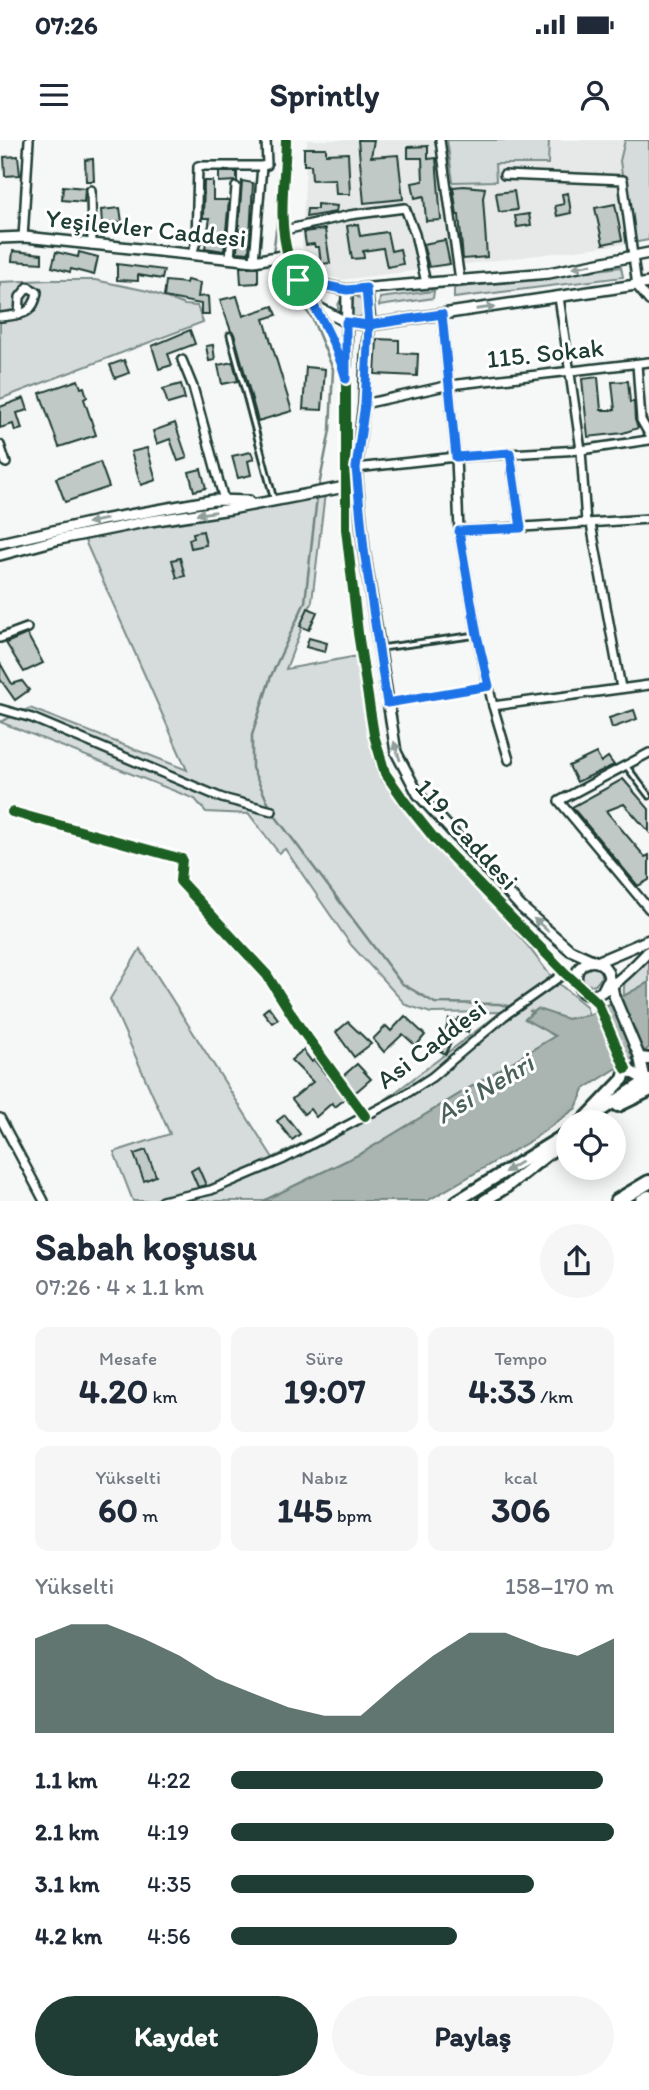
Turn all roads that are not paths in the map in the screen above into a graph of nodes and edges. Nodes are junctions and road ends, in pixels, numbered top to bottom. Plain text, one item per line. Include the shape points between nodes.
1 (29, 140) edge
2 (265, 140) edge
3 (286, 140) edge
4 (440, 140) edge
5 (262, 166) junction
6 (504, 175) dead end
7 (236, 187) dead end
8 (91, 190) dead end
9 (285, 230) junction
10 (23, 237) junction
11 (0, 238) edge
12 (92, 245) junction
13 (649, 253) edge
14 (192, 254) junction
15 (283, 256) junction
16 (632, 256) junction
17 (230, 258) junction
18 (254, 261) junction
19 (298, 280) junction
20 (460, 280) junction
21 (426, 283) junction
22 (649, 283) edge
23 (637, 286) junction
24 (366, 288) junction
25 (347, 290) junction
26 (559, 297) junction
27 (649, 301) edge
28 (314, 305) junction
29 (442, 314) junction
30 (19, 315) dead end
31 (0, 317) edge
32 (346, 322) junction
33 (369, 325) junction
34 (230, 335) dead end
35 (182, 360) dead end
36 (649, 362) edge
37 (637, 364) junction
38 (569, 371) junction
39 (346, 379) junction
40 (450, 385) junction
41 (365, 404) junction
42 (649, 434) edge
43 (649, 440) edge
44 (0, 445) edge
45 (581, 450) junction
46 (510, 453) junction
47 (456, 457) junction
48 (6, 463) dead end
49 (356, 468) junction
50 (345, 486) junction
51 (225, 500) junction
52 (274, 500) junction
53 (261, 502) junction
54 (649, 519) edge
55 (588, 524) junction
56 (521, 528) junction
57 (459, 531) junction
58 (0, 543) edge
59 (0, 555) edge
60 (27, 628) dead end
61 (477, 635) junction
62 (0, 638) edge
63 (379, 648) junction
64 (649, 685) edge
65 (489, 686) junction
66 (621, 688) junction
67 (387, 703) junction
68 (493, 706) junction
69 (0, 710) edge
70 (649, 753) edge
71 (509, 760) dead end
72 (626, 766) junction
73 (649, 796) edge
74 (272, 811) dead end
75 (12, 812) dead end
76 (649, 909) edge
77 (649, 940) edge
78 (649, 951) edge
79 (597, 962) junction
80 (609, 973) junction
81 (565, 974) junction
82 (582, 990) junction
83 (613, 991) junction
84 (602, 992) junction
85 (645, 1059) edge
86 (626, 1069) junction
87 (646, 1086) edge
88 (594, 1110) edge
89 (604, 1110) edge
90 (609, 1110) edge
91 (365, 1116) junction
92 (0, 1118) edge
93 (556, 1140) edge
94 (556, 1148) edge
95 (649, 1182) edge
96 (649, 1197) edge
97 (44, 1201) edge
98 (162, 1201) edge
99 (457, 1201) edge
100 (484, 1201) edge
101 (617, 1201) edge
102 (642, 1201) edge

1 - 10 street
2 - 5 street via 267,165
3 - 9 street, 119. Caddesi
4 - 20 street
5 - 14 street via 198,166
5 - 18 street
6 - 16 street via 624,180
7 - 17 street
8 - 12 street
9 - 15 street, 119. Caddesi
9 - 21 street via 405,208
10 - 11 street, Yeşilevler Caddesi
10 - 12 street, Yeşilevler Caddesi
12 - 14 street, Yeşilevler Caddesi
13 - 16 street
14 - 17 street, Yeşilevler Caddesi
15 - 18 street, Yeşilevler Caddesi
15 - 19 street, 119. Caddesi
16 -> 20 street via 550,273
16 - 23 street
17 - 18 street, Yeşilevler Caddesi
19 - 25 street
19 - 28 street, 119. Caddesi
20 - 21 street
21 - 24 street
22 - 23 street
23 - 26 street
23 - 27 street
24 - 25 street
24 - 33 street, 119. Caddesi
25 - 32 street, 119. Caddesi
29 -> 26 street
26 - 38 street
28 - 32 street
28 - 39 street, 119. Caddesi via 340,356
29 - 33 street
29 - 40 street
30 - 31 street
32 - 33 street
32 - 39 street, 119. Caddesi
33 - 41 street, 119. Caddesi
34 - 52 lane
35 - 51 street
36 - 37 street, 115. Sokak
37 - 38 street, 115. Sokak
37 - 42 street via 641,420
38 - 40 street, 115. Sokak
38 - 45 street
39 - 50 street, 119. Caddesi
40 - 41 street, 115. Sokak
40 - 47 street
41 - 49 street, 119. Caddesi
43 - 45 street
44 - 48 street
45 - 46 street
45 - 55 street
46 - 47 street
46 - 56 street
47 - 49 street
47 - 57 street
49 - 63 street, 119. Caddesi
50 - 52 street
50 - 81 street, 119. Caddesi via 358,633 374,735 385,773 434,838
51 - 53 street
51 -> 58 street
52 - 53 street
53 -> 59 street via 60,539
54 - 55 street
55 - 56 street
55 - 66 street
56 - 57 street
57 - 61 street
60 - 62 street
61 - 63 lane
61 - 65 street
63 - 67 street, 119. Caddesi
64 - 66 street
65 - 67 lane
65 - 68 street
66 - 68 street
79 -> 67 street, 119. Caddesi via 570,950 521,907 418,794 396,752
68 - 71 street
69 - 74 street via 32,718 222,798
70 - 72 street
72 - 73 lane
72 - 76 street via 559,801
75 - 91 street via 182,859 180,881 267,975
77 - 79 street
78 - 83 street
79 - 80 street
79 - 82 street via 578,970 576,981
80 - 83 street
80 - 84 street
81 - 82 street, 119. Caddesi
81 - 91 street, Asi Caddesi via 504,1016 432,1077
82 - 84 street via 591,995
82 - 86 street, 119. Caddesi via 597,1002
83 - 84 street
83 - 85 street
85 - 87 main road
86 - 87 main road
86 - 88 main road via 623,1079
87 - 89 main road
87 - 90 main road
91 - 98 street, Asi Caddesi via 284,1159 211,1190
92 - 97 street
93 -> 99 main road
94 - 100 main road
95 - 101 main road
96 - 102 main road

